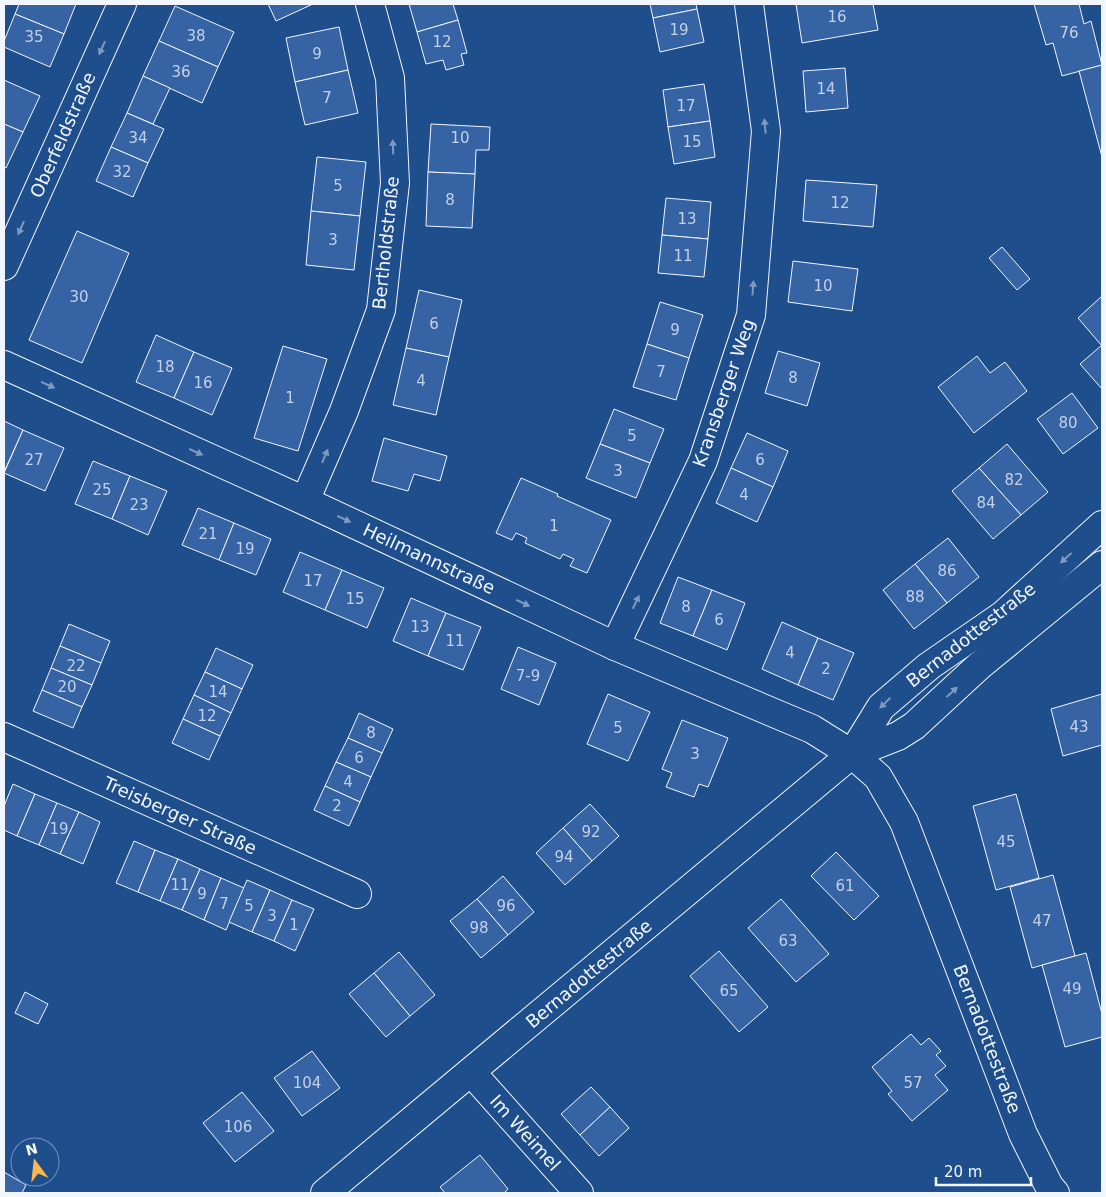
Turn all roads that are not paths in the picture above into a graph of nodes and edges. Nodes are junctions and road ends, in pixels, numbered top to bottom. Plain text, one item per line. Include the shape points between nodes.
1 (122, 4) edge
2 (370, 4) edge
3 (749, 4) edge
4 (4, 266) edge
5 (4, 365) edge
6 (305, 501) junction
7 (1102, 526) edge
8 (1102, 565) edge
9 (615, 646) junction
10 (4, 737) edge
11 (852, 754) junction
12 (357, 894) dead end
13 (471, 1072) junction
14 (325, 1193) edge
15 (579, 1193) edge
16 (1054, 1193) edge

1 -> 4 street, Oberfeldstraße
6 -> 2 street, Bertholdstraße via 344,411 381,310 395,183 390,78
9 -> 3 street, Kransberger Weg via 703,460 751,315 766,131
5 -> 6 street, Heilmannstraße
6 -> 9 street, Heilmannstraße
7 -> 11 street, Bernadottestraße via 1003,615 929,666 881,707
11 -> 8 street, Bernadottestraße via 898,736 914,726 991,656
9 - 11 street, Heilmannstraße via 812,729
10 - 12 street, Treisberger Straße
11 - 13 street, Bernadottestraße
11 - 16 street, Bernadottestraße via 878,777 904,822 1023,1134
13 - 14 street, Bernadottestraße
13 - 15 street, Im Weimel

